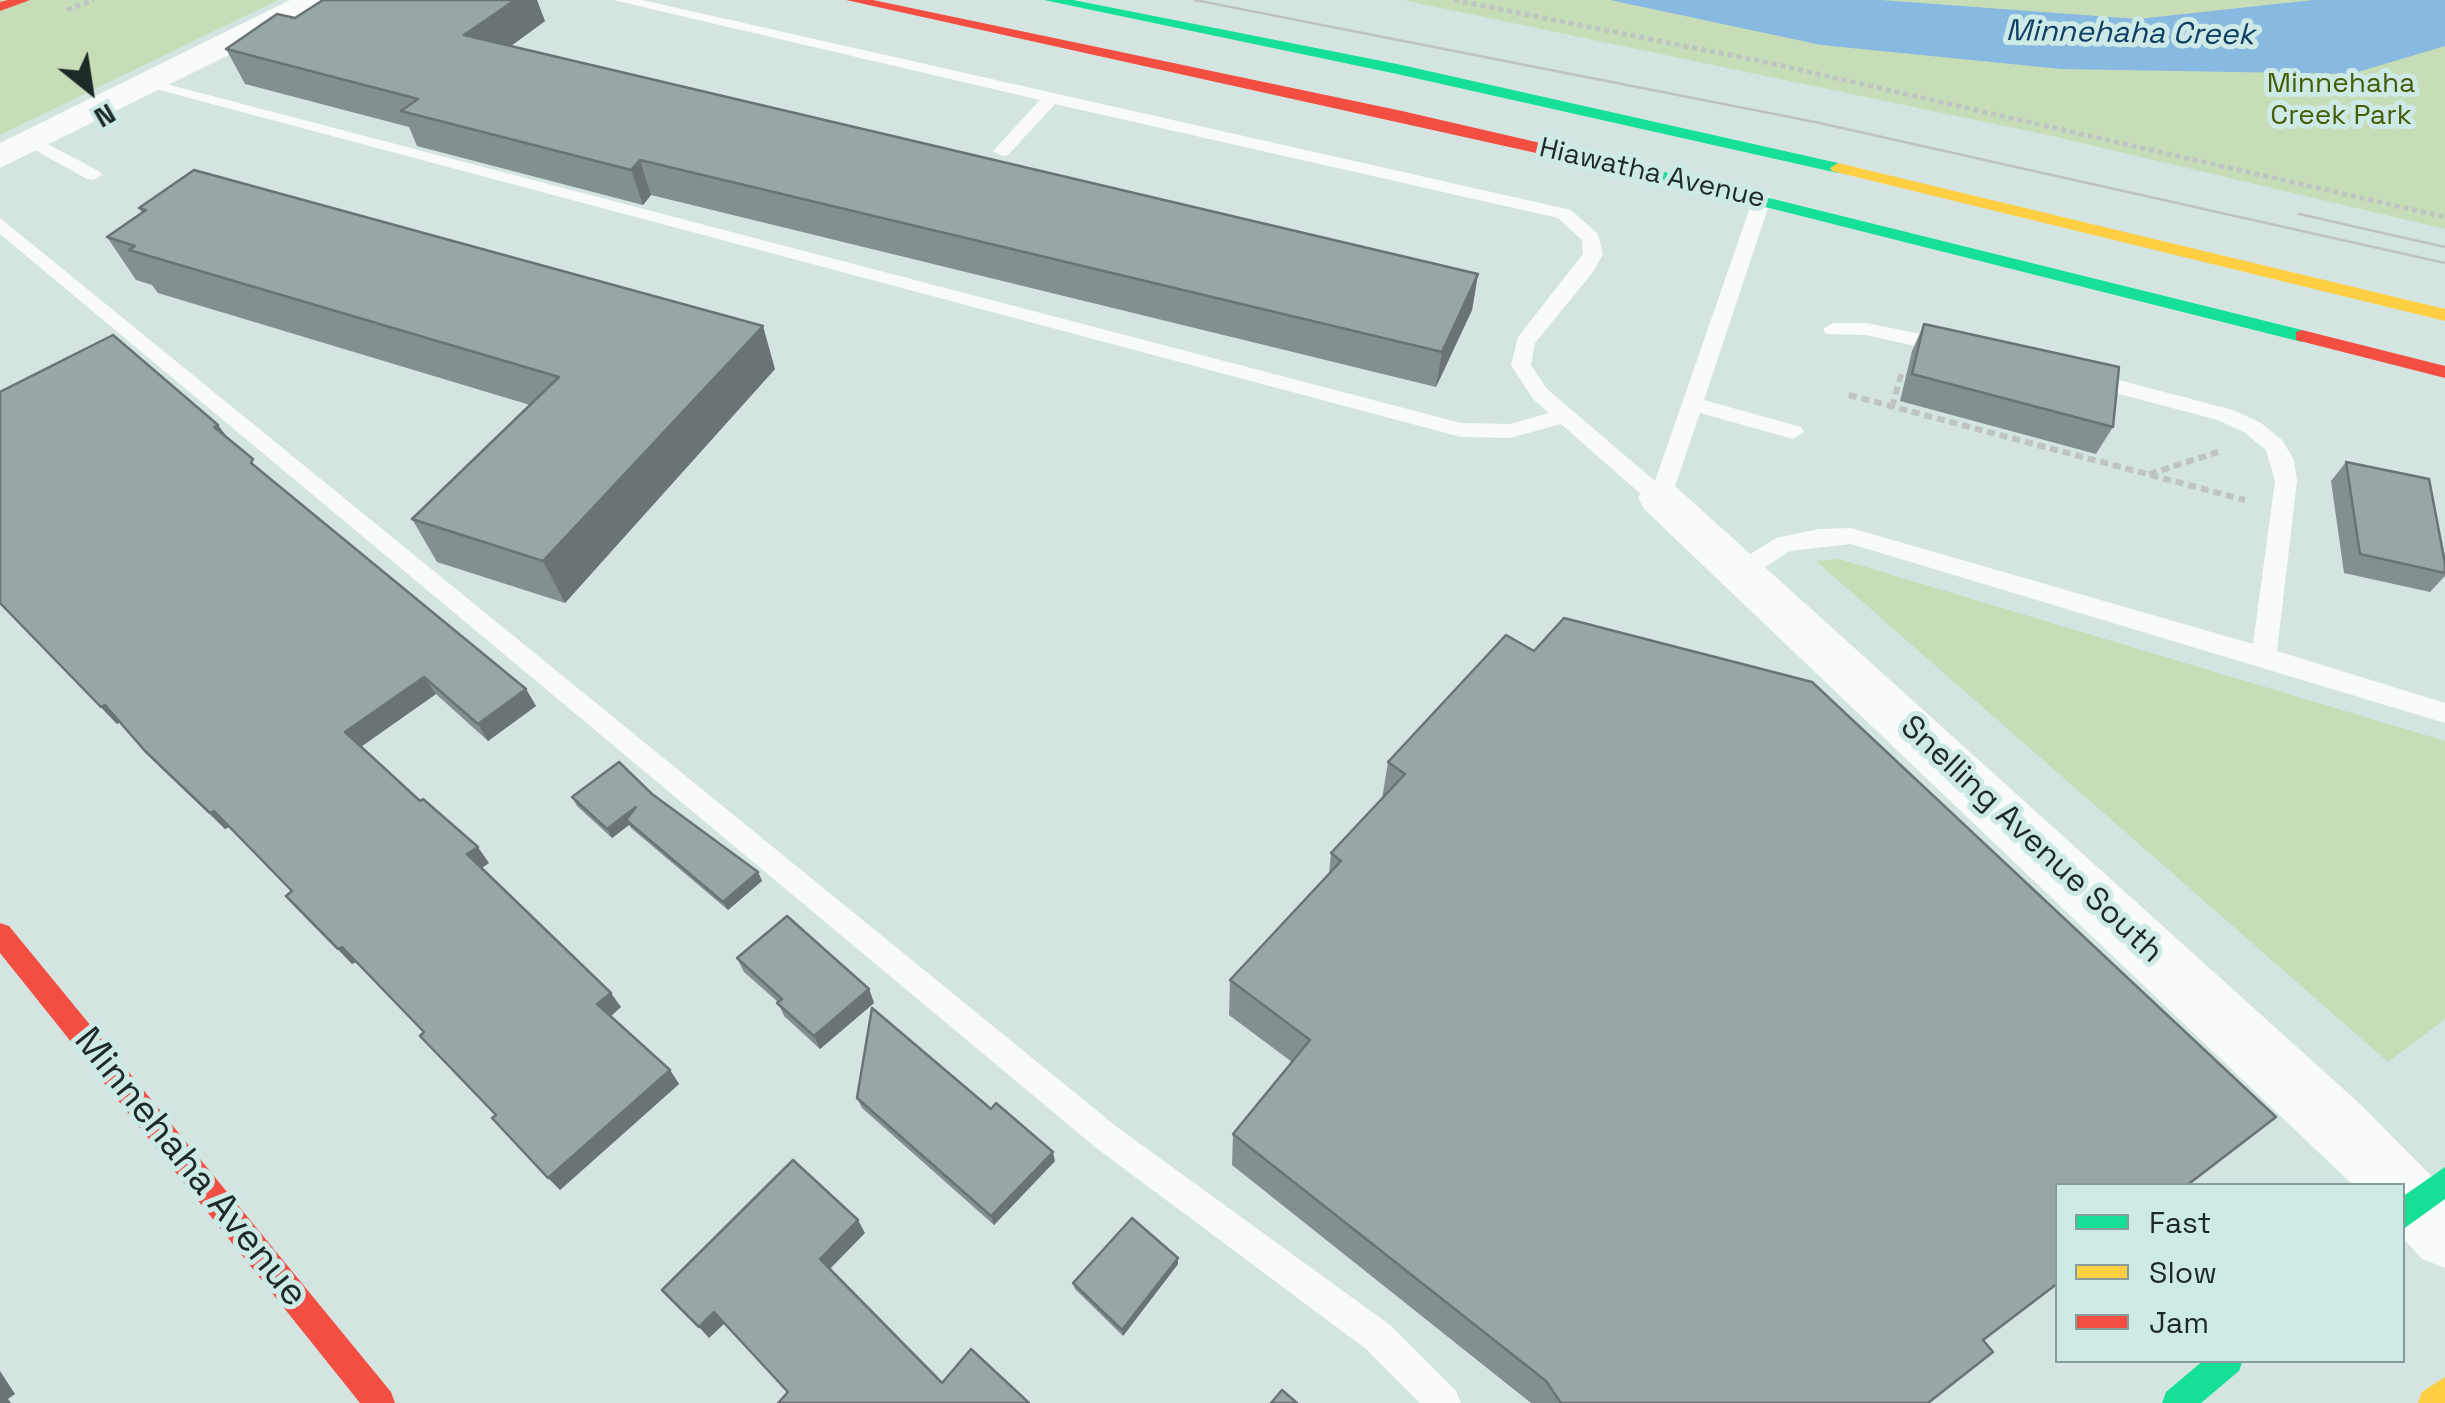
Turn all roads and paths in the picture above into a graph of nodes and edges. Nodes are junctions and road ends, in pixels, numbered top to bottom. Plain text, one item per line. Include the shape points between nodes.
1 (22, 0) edge
2 (315, 0) edge
3 (621, 0) edge
4 (853, 0) edge
5 (1051, 0) edge
6 (1454, 0) edge
7 (0, 7) edge
8 (145, 84) junction
9 (1053, 96) junction
10 (32, 142) junction
11 (1002, 151) dead end
12 (0, 157) edge
13 (93, 174) dead end
14 (1762, 199) junction
15 (2445, 216) edge
16 (0, 224) edge
17 (2445, 315) edge
18 (1833, 329) dead end
19 (1973, 352) edge
20 (2445, 372) edge
21 (2064, 374) edge
22 (1850, 395) dead end
23 (1693, 404) junction
24 (1565, 416) junction
25 (1793, 432) dead end
26 (1660, 498) junction
27 (2258, 504) dead end
28 (1741, 571) junction
29 (2264, 656) junction
30 (2445, 713) edge
31 (0, 934) edge
32 (2399, 1183) edge
33 (2224, 1363) edge
34 (2445, 1392) edge
35 (380, 1403) edge
36 (1444, 1403) edge
37 (2177, 1403) edge
38 (2433, 1403) edge

1 - 7 main road
2 - 8 street
3 - 9 lane
4 - 14 main road, Hiawatha Avenue
5 - 17 main road, Hiawatha Avenue via 1818,163
6 - 15 path via 1766,62
8 - 10 street
8 - 24 lane via 1461,430 1510,432
9 - 11 lane
9 - 24 lane via 1564,214 1591,238 1593,254 1525,342 1521,364
10 - 12 street
10 - 13 lane
14 - 20 main road, Hiawatha Avenue
14 - 23 lane
16 - 36 lane via 1106,1137 1378,1337
18 - 19 lane
21 - 29 lane via 2225,415 2268,439 2283,460 2278,570
22 - 27 path
23 - 25 lane
23 - 26 lane
24 - 26 lane
26 - 28 street, Snelling Avenue South
28 - 29 lane via 1784,544 1851,536
28 - 32 street, Snelling Avenue South
29 - 30 lane
31 - 35 main road, Minnehaha Avenue
33 - 37 main road
34 - 38 main road

